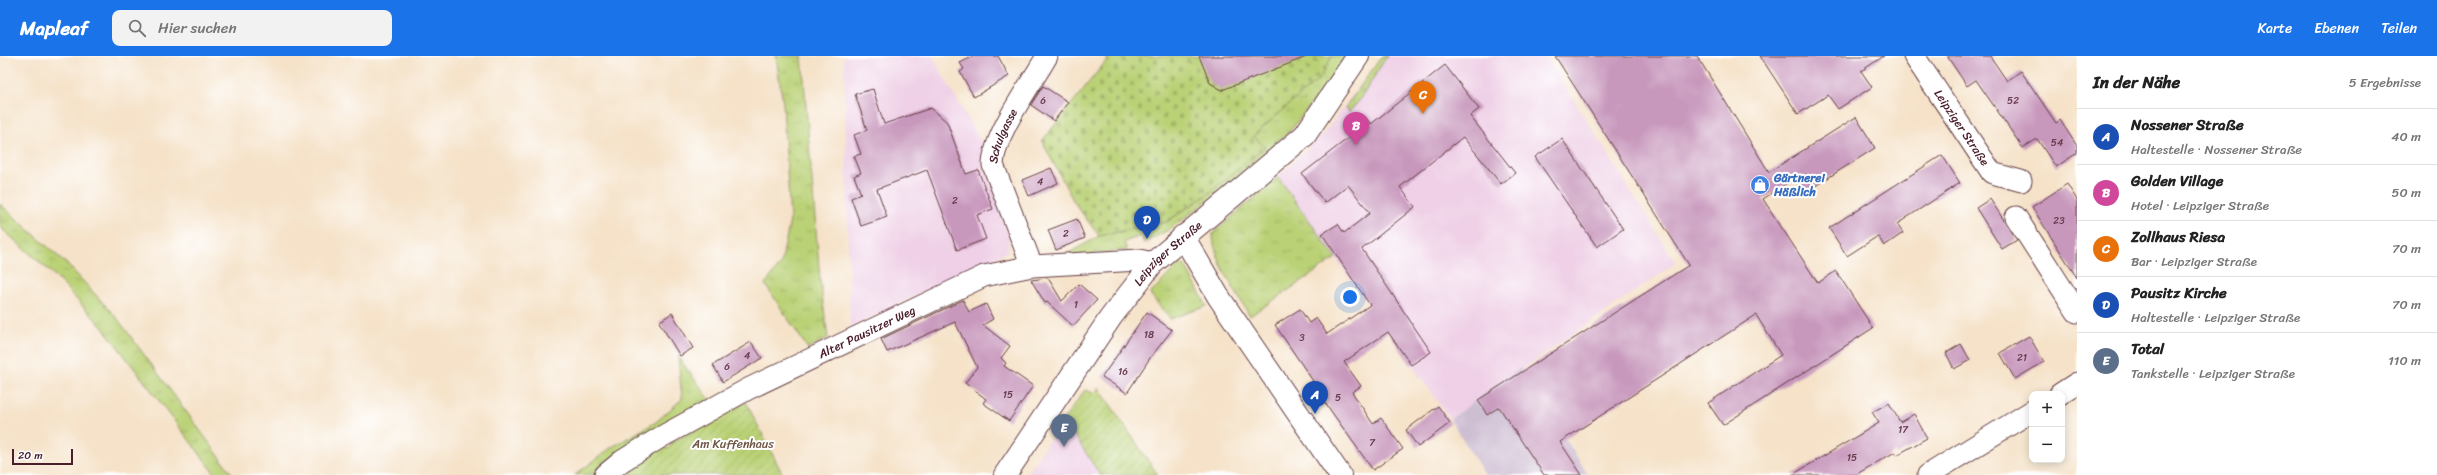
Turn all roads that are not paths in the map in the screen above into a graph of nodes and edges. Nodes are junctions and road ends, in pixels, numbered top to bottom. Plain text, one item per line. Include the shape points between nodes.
1 (1047, 56) edge
2 (1358, 56) edge
3 (1914, 56) edge
4 (2021, 182) dead end
5 (2016, 217) dead end
6 (1183, 236) junction
7 (1153, 263) junction
8 (1032, 266) junction
9 (2077, 312) edge
10 (2077, 383) edge
11 (2065, 391) edge
12 (2029, 413) edge
13 (604, 475) edge
14 (1004, 475) edge
15 (1340, 475) edge
16 (1928, 475) edge

1 - 8 street, Schulgasse via 1018,106 993,158 993,165
2 - 6 street, Leipziger Straße via 1305,135
3 - 4 street, Leipziger Straße via 1992,172
5 - 9 street
6 - 7 street, Leipziger Straße
6 - 15 street via 1218,296
7 - 8 street, Alter Pausitzer Weg via 1139,260
7 - 14 street, Leipziger Straße via 1111,317
8 - 13 street, Alter Pausitzer Weg via 984,276 844,342 673,430
10 - 11 street
12 - 16 street

